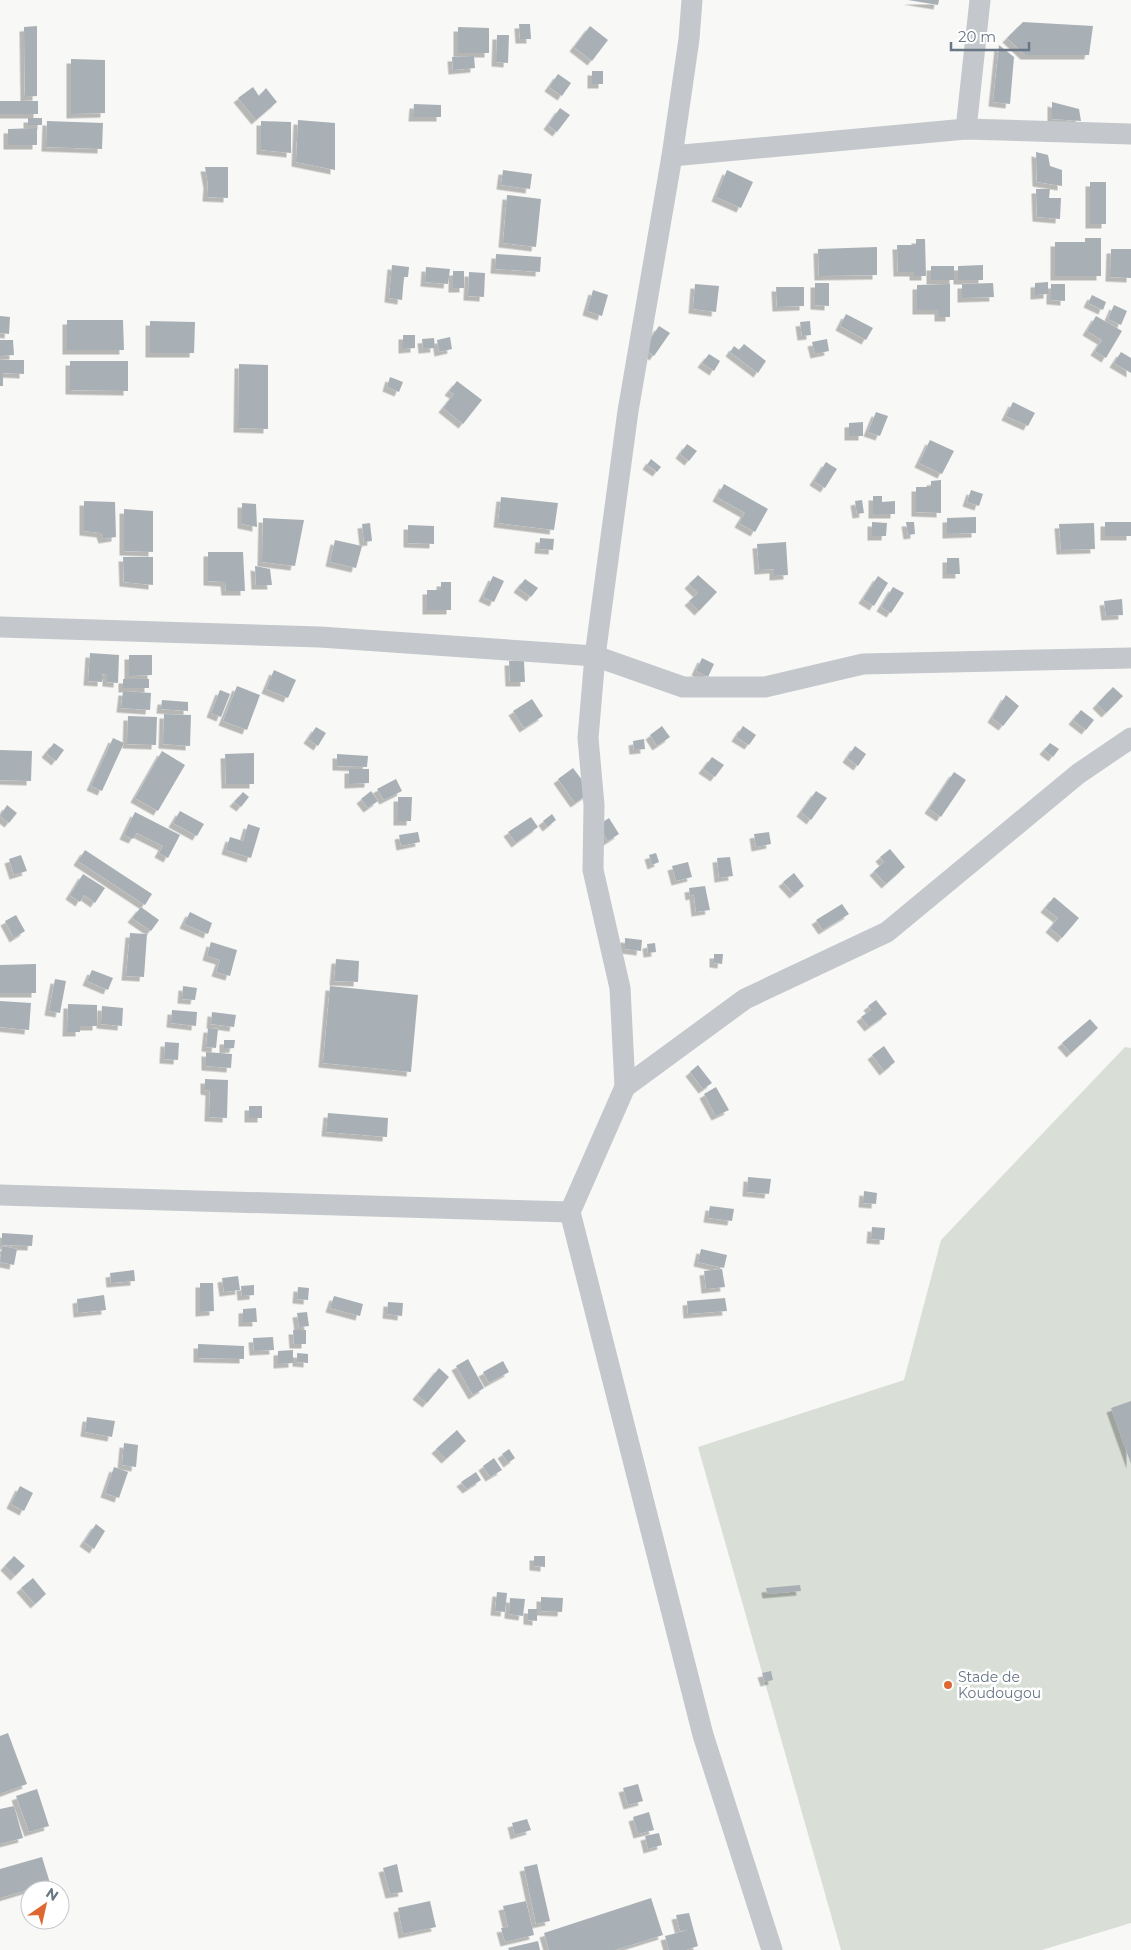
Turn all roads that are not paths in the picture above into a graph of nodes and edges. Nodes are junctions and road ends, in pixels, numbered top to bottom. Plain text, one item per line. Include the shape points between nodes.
1 (692, 0) edge
2 (980, 0) edge
3 (966, 128) junction
4 (1131, 134) edge
5 (672, 156) junction
6 (0, 628) edge
7 (595, 656) junction
8 (1131, 658) edge
9 (1131, 738) edge
10 (626, 1087) junction
11 (0, 1195) edge
12 (570, 1212) junction
13 (772, 1950) edge

1 - 5 street via 690,39
2 - 3 street
3 - 4 street
3 - 5 street
5 - 7 street via 628,411
6 - 7 street via 320,637
7 - 8 street via 683,687 765,686 863,664
7 - 10 street via 588,738 594,806 593,870 620,988
9 - 10 street via 1078,774 887,932 745,998
10 - 12 street
11 - 12 street
12 - 13 street via 703,1735

